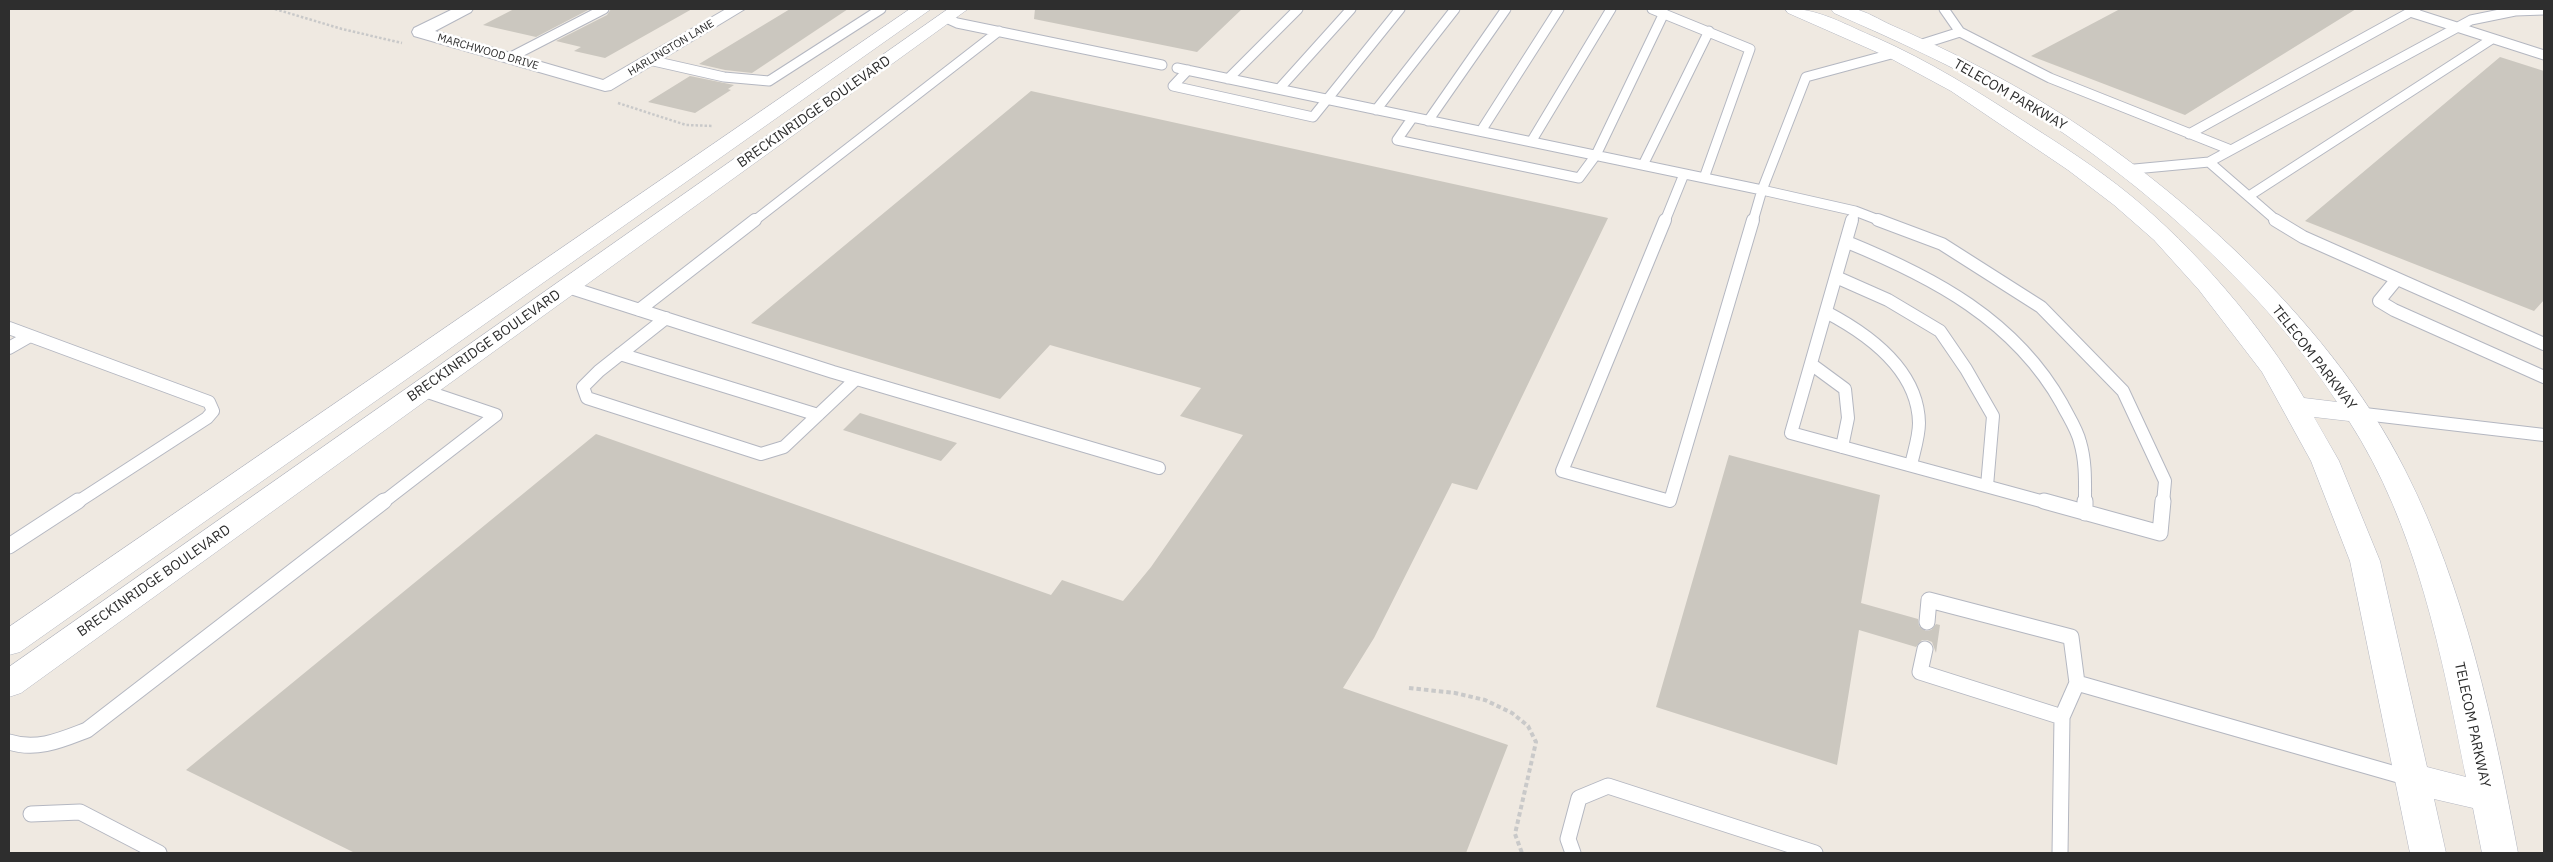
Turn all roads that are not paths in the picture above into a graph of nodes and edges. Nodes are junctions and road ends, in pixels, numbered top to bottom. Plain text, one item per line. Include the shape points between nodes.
1 (462, 9) edge
2 (604, 9) edge
3 (737, 9) edge
4 (881, 9) edge
5 (1298, 9) edge
6 (1351, 9) edge
7 (1400, 9) edge
8 (1455, 9) edge
9 (1506, 9) edge
10 (1559, 9) edge
11 (1611, 9) edge
12 (1652, 9) edge
13 (1794, 9) edge
14 (1840, 9) edge
15 (1944, 9) edge
16 (920, 10) edge
17 (2413, 10) edge
18 (2544, 10) edge
19 (952, 14) edge
20 (1664, 14) junction
21 (2458, 28) junction
22 (998, 31) junction
23 (1709, 31) junction
24 (1960, 32) junction
25 (2492, 39) junction
26 (1919, 45) junction
27 (1895, 53) junction
28 (2544, 55) edge
29 (509, 58) junction
30 (649, 60) junction
31 (1162, 65) dead end
32 (1178, 68) dead end
33 (1188, 70) junction
34 (1228, 79) junction
35 (605, 86) joint
36 (1279, 89) junction
37 (1329, 100) junction
38 (1376, 110) junction
39 (1413, 118) junction
40 (1428, 120) junction
41 (1481, 132) junction
42 (2189, 134) junction
43 (1531, 142) junction
44 (2231, 150) junction
45 (1596, 155) junction
46 (2210, 162) junction
47 (1643, 165) junction
48 (2124, 170) junction
49 (1684, 174) junction
50 (1704, 178) junction
51 (1762, 190) junction
52 (2249, 196) junction
53 (1855, 212) junction
54 (1847, 242) junction
55 (536, 277) junction
56 (1836, 277) junction
57 (2397, 279) junction
58 (568, 287) junction
59 (639, 310) junction
60 (1826, 312) junction
61 (666, 318) junction
62 (9, 328) edge
63 (30, 336) junction
64 (2544, 344) edge
65 (9, 348) edge
66 (620, 354) junction
67 (1811, 364) junction
68 (2544, 377) edge
69 (856, 379) junction
70 (422, 390) junction
71 (2294, 406) junction
72 (2356, 413) junction
73 (818, 415) junction
74 (2544, 435) edge
75 (1842, 446) junction
76 (1911, 466) junction
77 (1159, 468) dead end
78 (1987, 486) junction
79 (2086, 513) junction
80 (9, 546) edge
81 (1927, 622) dead end
82 (9, 643) edge
83 (1925, 649) dead end
84 (2077, 683) junction
85 (9, 684) edge
86 (2062, 717) junction
87 (9, 742) edge
88 (2413, 779) junction
89 (2488, 797) junction
90 (31, 814) dead end
91 (159, 853) edge
92 (1573, 853) edge
93 (1815, 853) edge
94 (2060, 853) edge
95 (2428, 853) edge
96 (2500, 853) edge

1 - 29 street, MARCHWOOD DRIVE via 420,32
2 - 29 lane
3 - 30 street, HARLINGTON LANE
4 - 30 lane via 769,81 723,78
5 - 34 lane
6 - 36 lane
7 - 37 lane
8 - 38 lane
9 - 40 lane
10 - 41 lane
11 - 43 lane
12 - 20 lane
13 - 27 street, TELECOM PARKWAY
14 - 26 street, TELECOM PARKWAY
15 - 24 lane
16 - 19 street
16 - 55 street, BRECKINRIDGE BOULEVARD
17 - 21 lane
17 - 42 lane
18 - 21 lane via 2494,15 2471,20
19 - 22 lane
19 - 58 street, BRECKINRIDGE BOULEVARD
20 - 23 lane
20 - 45 lane
21 - 25 lane
21 - 44 lane
22 - 31 lane
22 - 59 lane
23 - 47 lane
23 - 50 lane via 1750,49
24 - 26 lane
24 - 42 lane via 2050,78
25 - 28 lane
25 - 52 lane
26 - 27 street
26 - 48 street, TELECOM PARKWAY via 2032,105 2075,132
27 - 51 lane via 1806,78
27 - 71 street, TELECOM PARKWAY via 1958,87 2076,166 2162,235 2208,285 2274,370
29 - 35 street, MARCHWOOD DRIVE
30 - 35 street, HARLINGTON LANE
32 - 33 lane
33 - 34 lane
33 - 37 lane via 1173,86 1313,117
34 - 36 lane
36 - 37 lane
37 - 38 lane
38 - 39 lane
39 - 40 lane
39 - 45 lane via 1397,140 1579,178
40 - 41 lane
41 - 43 lane
42 - 44 lane
43 - 45 lane
44 - 46 lane
45 - 47 lane
46 - 48 lane
46 - 52 lane
47 - 49 lane
48 - 72 street, TELECOM PARKWAY via 2193,225 2285,317
49 - 50 lane
49 - 51 lane via 1562,471 1670,501
50 - 51 lane
51 - 53 lane
52 - 57 lane via 2278,222 2302,237
53 - 54 lane
53 - 79 lane via 1942,244 2041,307 2123,391 2165,482 2160,532
54 - 56 lane
54 - 79 lane via 1889,258 1951,290 2009,334 2057,391 2082,444
55 - 58 street
55 - 82 street, BRECKINRIDGE BOULEVARD
56 - 60 lane
56 - 78 lane via 1888,300 1940,331 1993,416
57 - 64 lane
57 - 68 lane via 2379,301
58 - 59 lane
58 - 70 street, BRECKINRIDGE BOULEVARD
59 - 61 lane
60 - 67 lane
60 - 76 lane via 1853,326 1883,348 1910,388 1919,421
61 - 66 lane
61 - 69 lane
62 - 63 lane
63 - 65 lane
63 - 80 lane via 210,402 213,411 207,418
66 - 73 lane
66 - 73 lane via 583,387 587,398 761,454 784,448
67 - 75 lane via 1845,389 1848,418
67 - 75 lane via 1791,433
69 - 73 lane
69 - 77 lane
70 - 85 street, BRECKINRIDGE BOULEVARD
70 - 87 lane via 496,415 87,730 51,744 16,745
71 - 72 street
71 - 88 street, TELECOM PARKWAY via 2325,461 2366,561
72 - 74 lane
72 - 89 street, TELECOM PARKWAY via 2373,437 2420,536 2455,645
75 - 76 lane
76 - 78 lane
78 - 79 lane
81 - 84 lane via 1929,600 2071,637
83 - 86 lane via 1920,672
84 - 86 lane
84 - 88 lane
86 - 94 lane
88 - 89 street
88 - 95 street, TELECOM PARKWAY
89 - 96 street, TELECOM PARKWAY
90 - 91 lane via 80,812
92 - 93 lane via 1568,839 1579,798 1608,786

